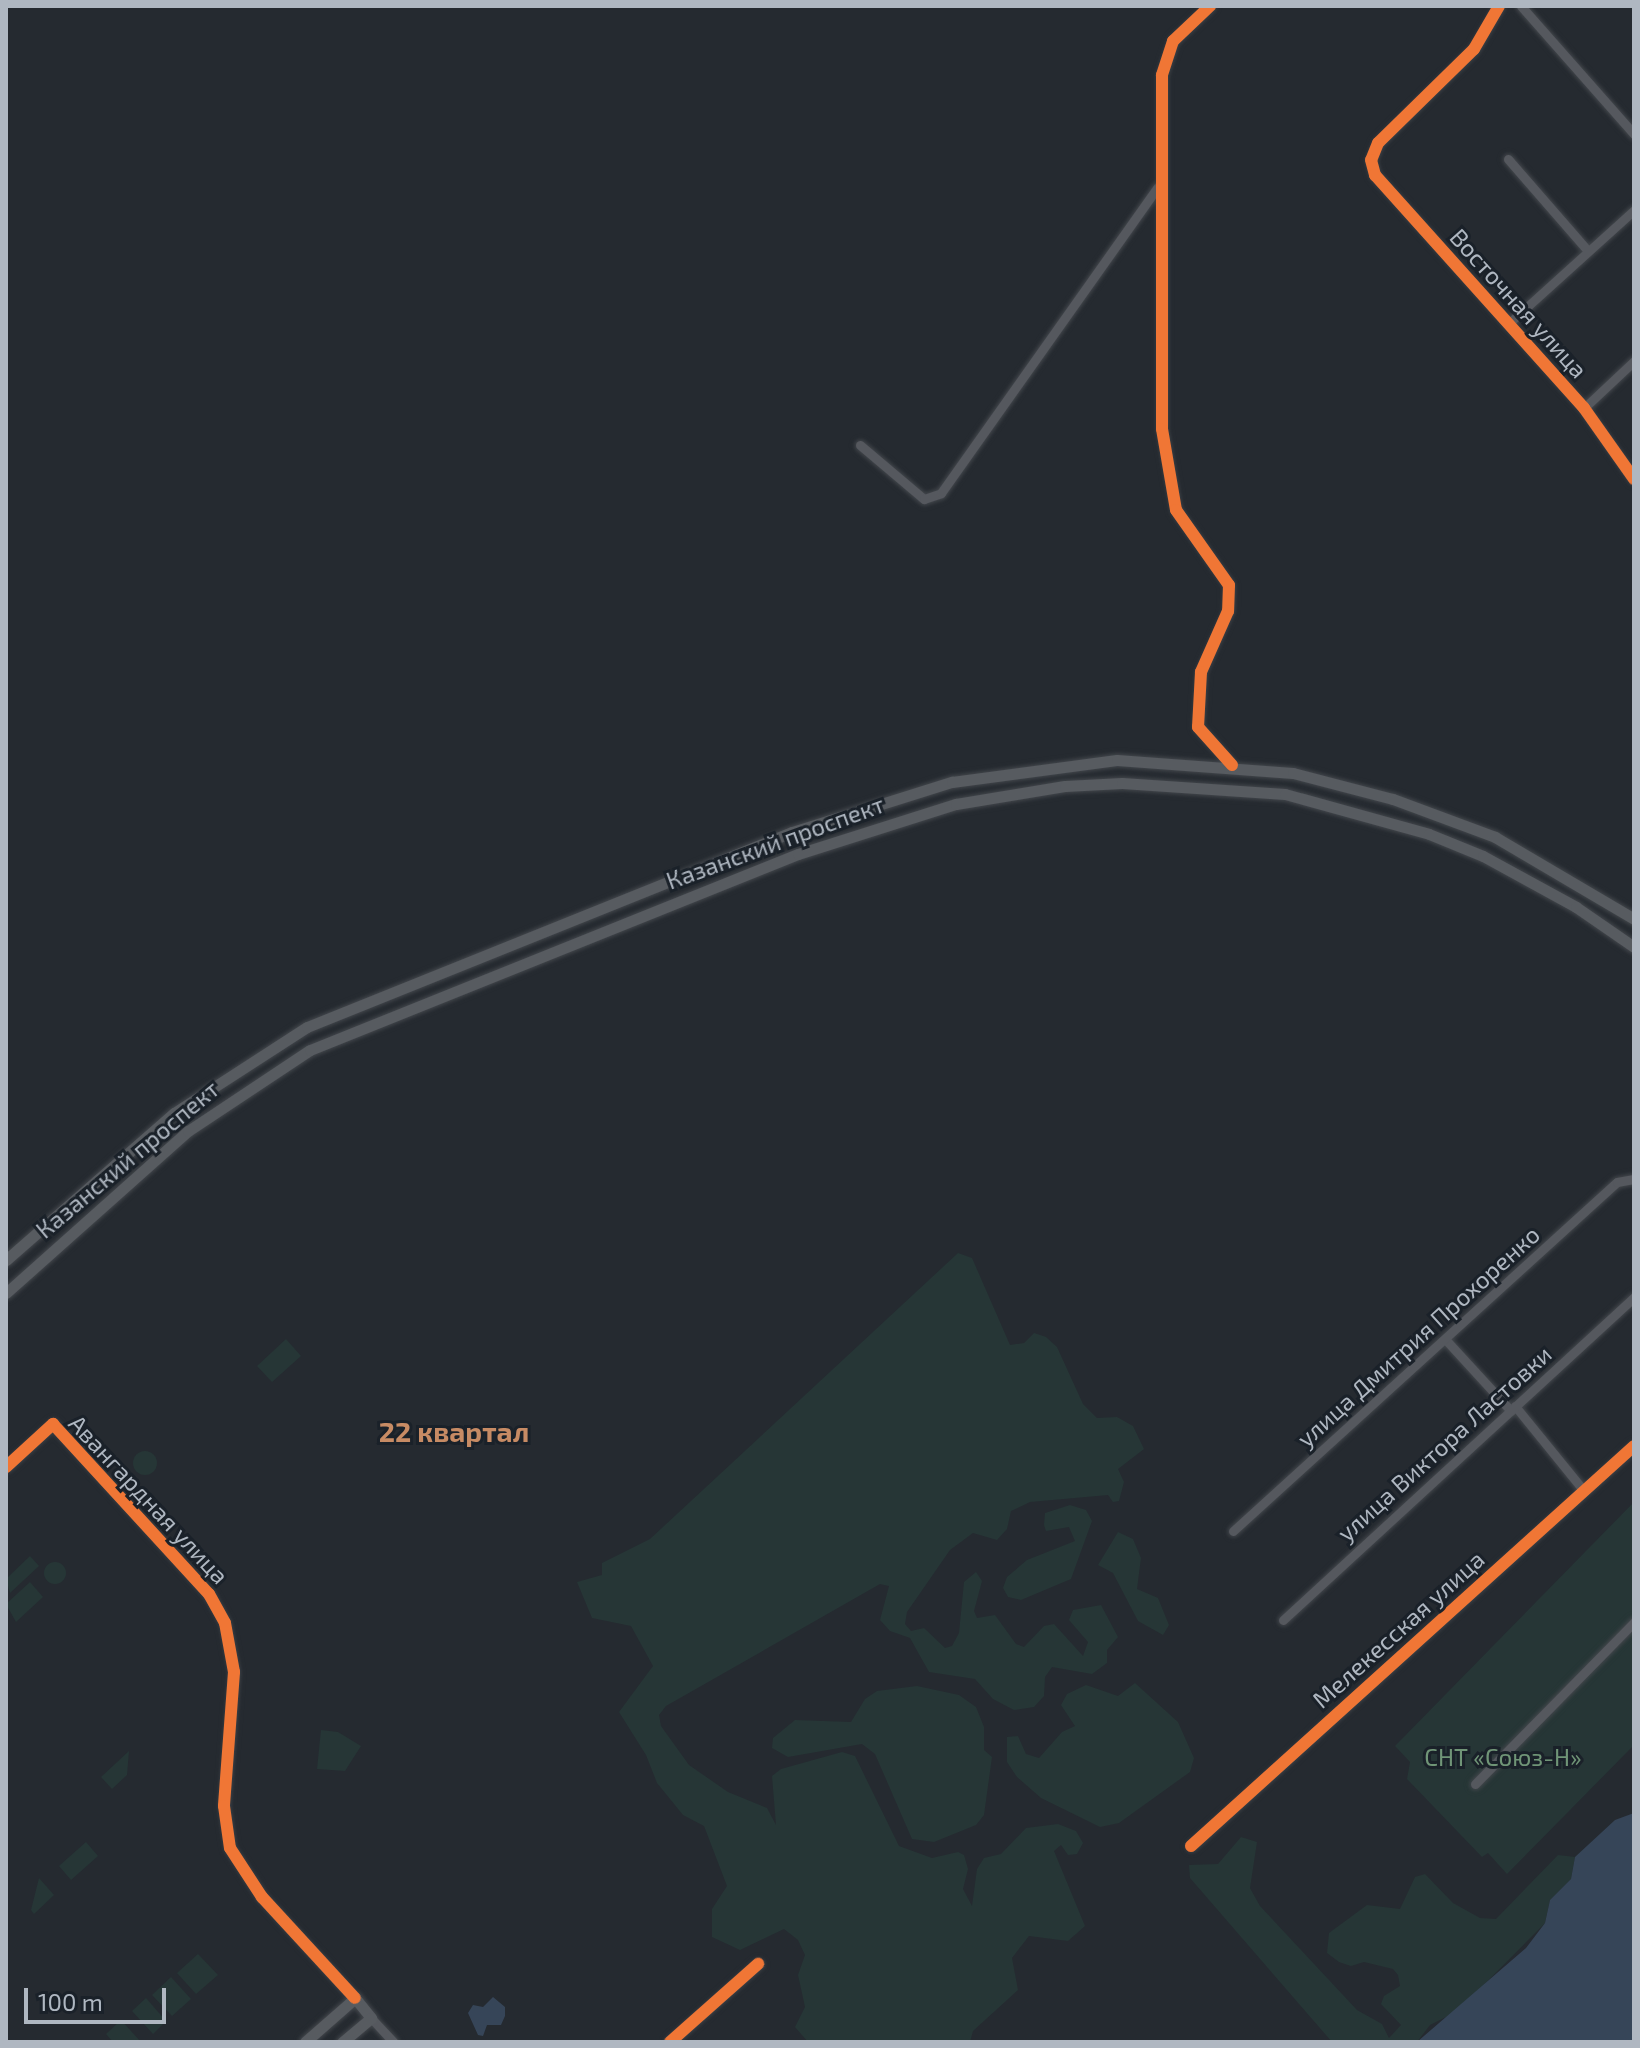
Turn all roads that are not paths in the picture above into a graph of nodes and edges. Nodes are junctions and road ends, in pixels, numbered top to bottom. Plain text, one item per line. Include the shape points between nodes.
1 (1210, 6) edge
2 (1499, 6) edge
3 (1521, 6) edge
4 (1634, 134) edge
5 (1508, 159) dead end
6 (1159, 186) junction
7 (1634, 210) edge
8 (1587, 250) junction
9 (1508, 324) junction
10 (1634, 361) edge
11 (1584, 408) junction
12 (860, 445) dead end
13 (1634, 479) edge
14 (1232, 765) junction
15 (609, 905) junction
16 (1634, 919) edge
17 (615, 926) junction
18 (1634, 947) edge
19 (1634, 1179) edge
20 (6, 1260) edge
21 (6, 1293) edge
22 (1634, 1297) edge
23 (1446, 1340) junction
24 (1513, 1408) junction
25 (1634, 1446) edge
26 (6, 1467) edge
27 (1584, 1491) junction
28 (1233, 1531) dead end
29 (1283, 1620) dead end
30 (1634, 1622) edge
31 (1475, 1784) dead end
32 (1191, 1846) dead end
33 (758, 1964) dead end
34 (355, 1998) junction
35 (371, 2018) junction
36 (305, 2042) edge
37 (342, 2042) edge
38 (393, 2042) edge
39 (670, 2042) edge

1 - 6 street via 1173,41 1162,75
2 - 9 street, Восточная улица via 1474,49 1378,143 1371,160 1375,175
3 - 4 street
5 - 8 street
6 - 12 street via 941,493 924,499
6 - 14 street via 1162,429 1176,510 1229,585 1228,611 1201,672 1198,727
7 - 8 street
8 - 9 street
9 - 11 street, Восточная улица
10 - 11 street
11 - 13 street, Восточная улица
14 - 15 main road, Казанский проспект via 1117,760 952,782 843,814
14 - 16 main road, Казанский проспект via 1337,783 1440,814 1545,863
15 - 17 main road via 600,916
15 - 20 main road, Казанский проспект via 359,1003 259,1054 174,1113
17 - 18 main road, Казанский проспект via 907,816 1065,786 1181,783 1285,794 1429,834 1532,882
17 - 21 main road, Казанский проспект via 372,1022 268,1074 188,1131
19 - 23 street, улица Дмитрия Прохоренко via 1617,1182
22 - 24 street, улица Виктора Ластовки
23 - 24 street
23 - 28 street, улица Дмитрия Прохоренко
24 - 27 street
24 - 29 street, улица Виктора Ластовки
25 - 27 street, Мелекесская улица
26 - 34 street, Авангардная улица via 53,1424 209,1594 225,1623 233,1660 224,1806 230,1848 262,1897
27 - 32 street, Мелекесская улица
30 - 31 street
33 - 39 street
34 - 35 main road
34 - 36 main road
35 - 37 main road
35 - 38 street

